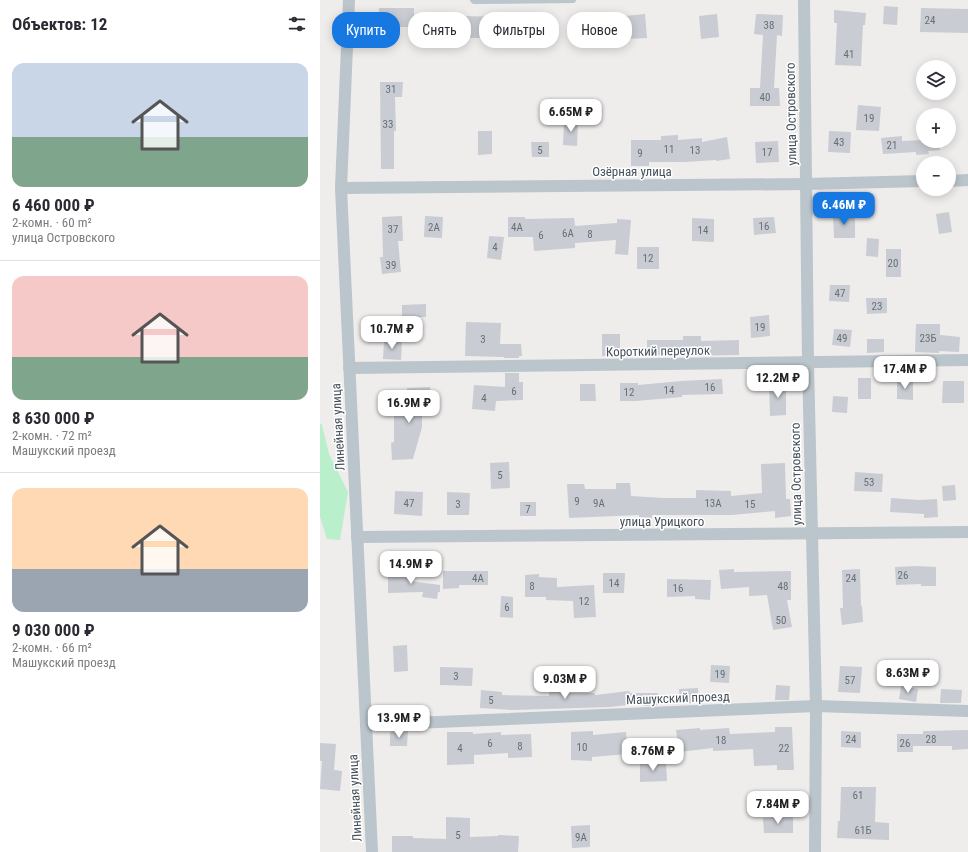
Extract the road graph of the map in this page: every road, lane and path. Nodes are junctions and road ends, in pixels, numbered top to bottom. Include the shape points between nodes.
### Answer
1 (349, 0) edge
2 (473, 0) edge
3 (573, 0) edge
4 (804, 0) edge
5 (968, 180) edge
6 (916, 181) edge
7 (956, 181) edge
8 (806, 184) junction
9 (341, 188) junction
10 (968, 360) edge
11 (808, 363) junction
12 (349, 368) junction
13 (968, 532) edge
14 (812, 534) junction
15 (357, 537) junction
16 (816, 706) junction
17 (968, 712) edge
18 (366, 725) junction
19 (372, 852) edge
20 (815, 852) edge

1 - 9 street, Линейная улица
2 - 3 lane
4 - 8 street, улица Островского
5 - 7 street
6 - 8 street, Озёрная улица
8 - 9 street, Озёрная улица
8 - 11 street, улица Островского
9 - 12 street, Линейная улица
10 - 11 street, Короткий переулок
11 - 12 street, Короткий переулок
11 - 14 street, улица Островского
12 - 15 street, Линейная улица
13 - 14 street, улица Урицкого
14 - 15 street, улица Урицкого
14 - 16 street, улица Островского
15 - 18 street, Линейная улица
16 - 17 street, Машукский проезд
16 - 18 street, Машукский проезд
16 - 20 street, улица Островского
18 - 19 street, Линейная улица

